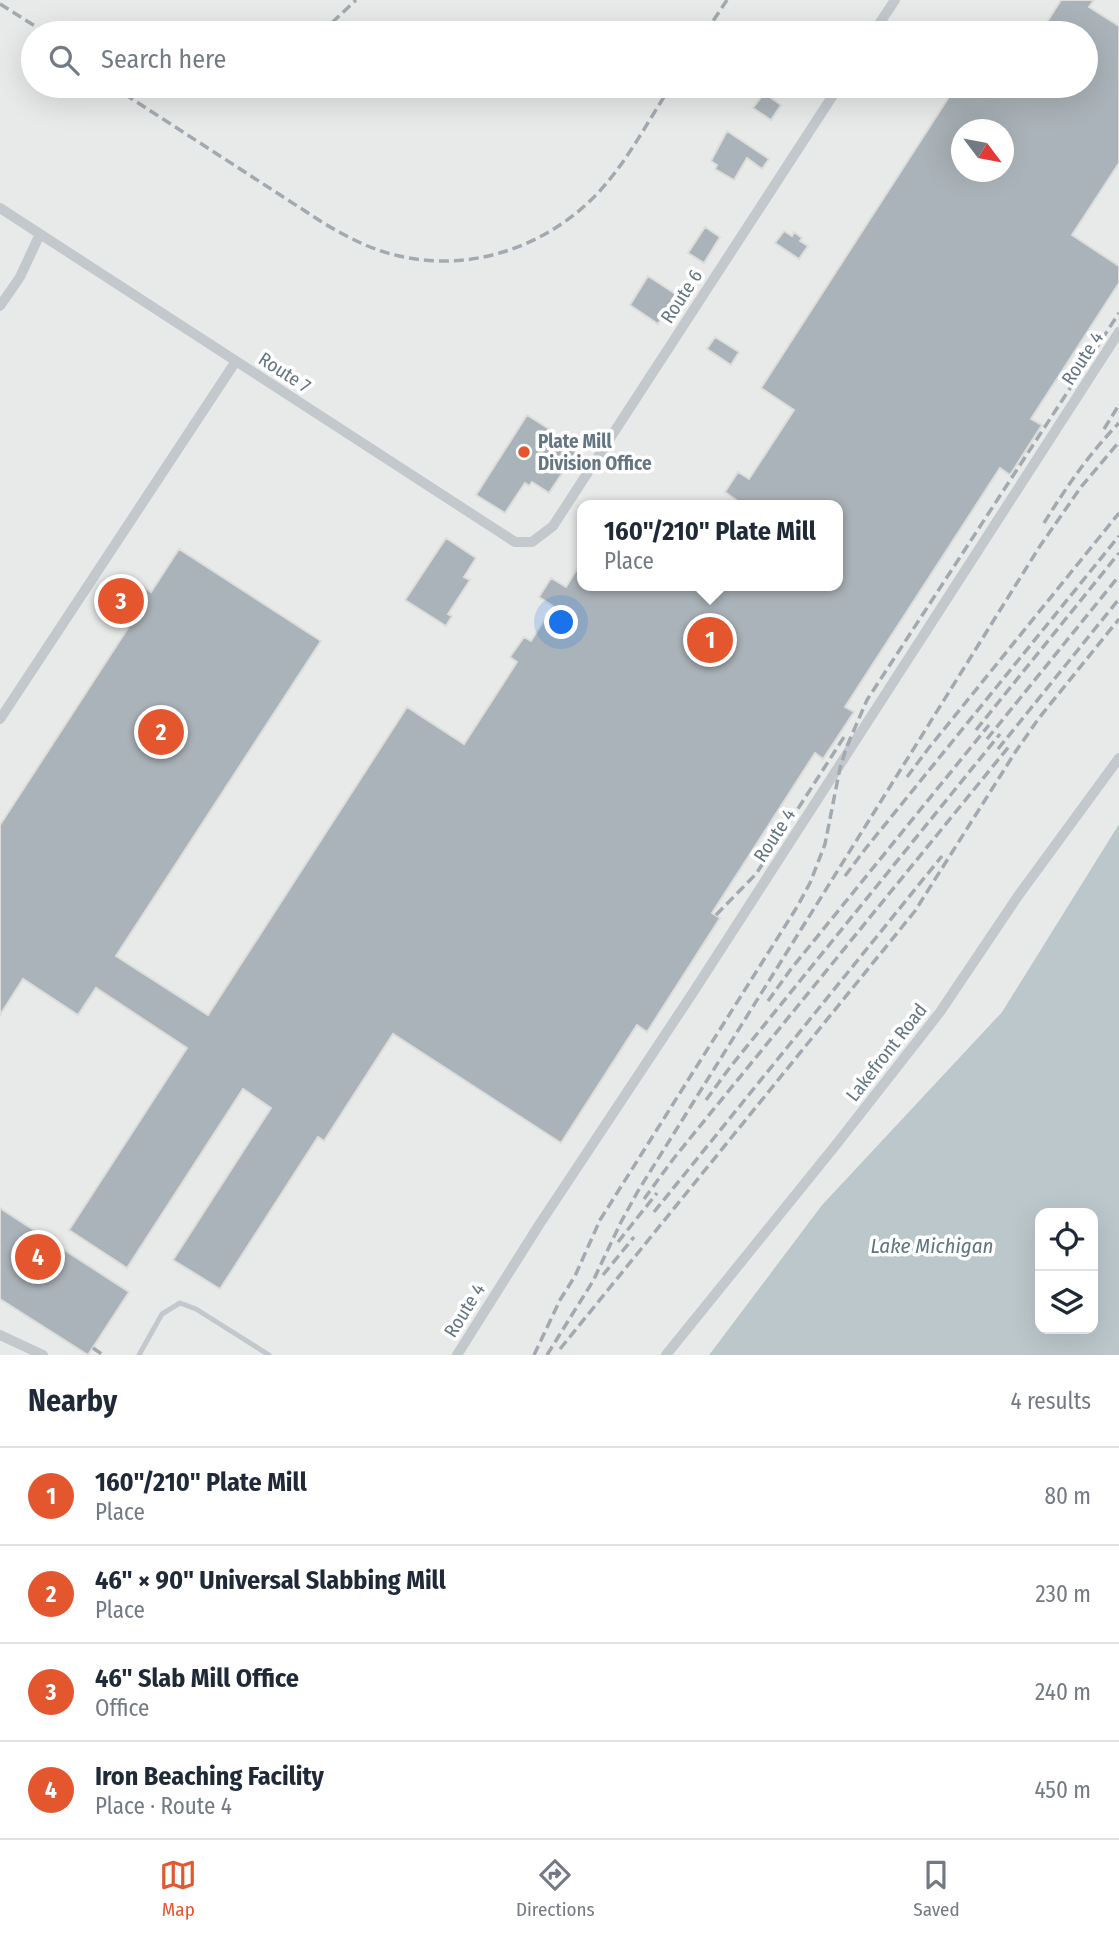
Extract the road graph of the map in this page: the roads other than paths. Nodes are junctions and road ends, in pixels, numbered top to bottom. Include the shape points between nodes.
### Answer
1 (895, 0) edge
2 (881, 21) edge
3 (831, 98) edge
4 (0, 208) edge
5 (40, 234) junction
6 (0, 306) edge
7 (1119, 332) edge
8 (236, 361) junction
9 (553, 526) joint
10 (0, 719) edge
11 (1119, 758) edge
12 (0, 1335) edge
13 (43, 1355) edge
14 (139, 1355) edge
15 (269, 1355) edge
16 (457, 1355) edge
17 (666, 1355) edge

1 - 2 street
3 - 9 street, Route 6
4 - 5 street, Route 7
5 - 6 street
5 - 8 street, Route 7
7 - 16 street, Route 4
8 - 9 street, Route 7 via 515,542 533,542
8 - 10 street
11 - 17 street, Lakefront Road via 940,1012
12 - 13 street
14 - 15 lane via 162,1314 180,1303

